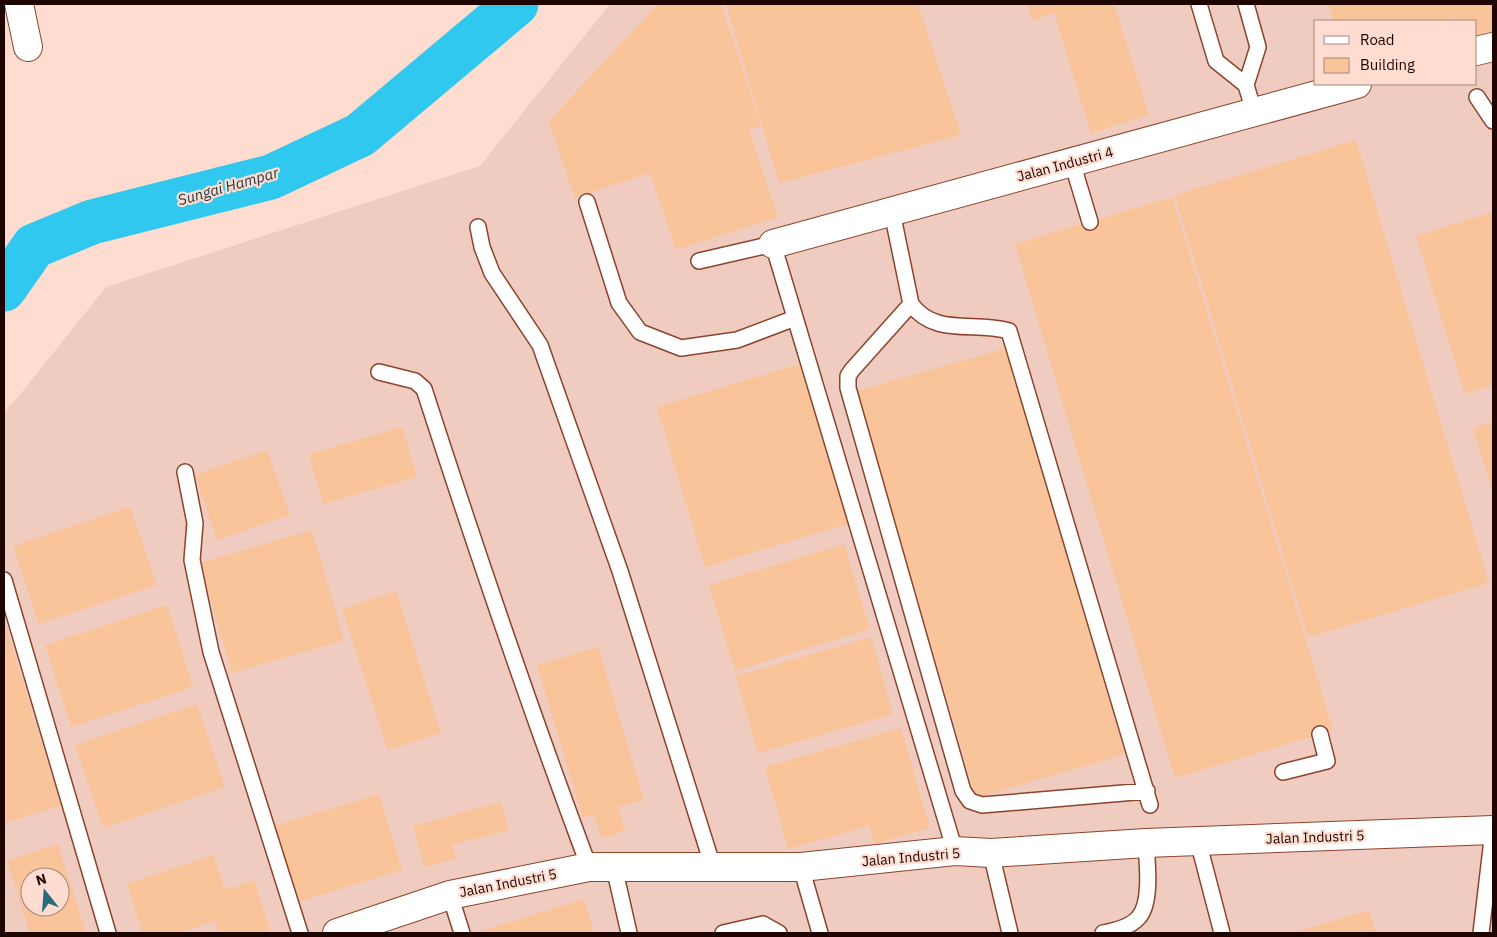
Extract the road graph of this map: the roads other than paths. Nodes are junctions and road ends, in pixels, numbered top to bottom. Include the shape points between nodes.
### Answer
1 (19, 4) edge
2 (1199, 4) edge
3 (1246, 4) edge
4 (28, 47) dead end
5 (1493, 47) edge
6 (1477, 51) edge
7 (1246, 85) junction
8 (1353, 85) edge
9 (1476, 97) dead end
10 (1254, 112) junction
11 (1493, 121) edge
12 (1072, 162) junction
13 (587, 202) dead end
14 (892, 212) junction
15 (1090, 222) dead end
16 (478, 227) dead end
17 (773, 244) junction
18 (699, 261) dead end
19 (911, 304) junction
20 (795, 318) junction
21 (379, 372) dead end
22 (185, 472) dead end
23 (4, 580) edge
24 (1320, 734) dead end
25 (1283, 772) dead end
26 (1493, 831) edge
27 (1198, 841) junction
28 (1146, 843) junction
29 (955, 851) junction
30 (991, 853) junction
31 (602, 867) junction
32 (713, 867) junction
33 (801, 867) junction
34 (450, 895) junction
35 (342, 932) edge
36 (108, 933) edge
37 (300, 933) edge
38 (462, 933) edge
39 (628, 933) edge
40 (723, 933) edge
41 (779, 933) edge
42 (820, 933) edge
43 (1010, 933) edge
44 (1103, 933) edge
45 (1222, 933) edge
46 (1481, 933) edge

1 - 4 street
2 - 7 lane via 1216,60
3 - 7 lane via 1258,46
5 - 6 street
7 - 10 lane
8 - 10 street, Jalan Industri 4
9 - 11 lane
10 - 12 street, Jalan Industri 4
12 - 14 street, Jalan Industri 4
12 - 15 lane
13 - 20 lane via 619,303 640,332 681,348 737,340
14 - 17 street, Jalan Industri 4
14 - 19 lane
16 - 32 lane via 492,273 540,345 620,570
17 - 18 lane
17 - 20 lane
19 - 19 lane via 852,370 848,376 848,388 962,791 970,801 982,805 1149,798 1009,331 995,327 938,325 917,312
20 - 29 lane
21 - 31 lane via 415,381 424,389 552,768
22 - 37 lane via 195,523 192,560 211,652
23 - 36 lane
24 - 25 lane via 1327,761
26 - 27 street, Jalan Industri 5
26 - 46 lane
27 - 28 street, Jalan Industri 5
27 - 45 lane
28 - 30 street, Jalan Industri 5
28 - 44 lane via 1148,879 1139,918 1118,930
29 - 30 street, Jalan Industri 5
29 - 33 street, Jalan Industri 5
30 - 43 lane
31 - 32 street, Jalan Industri 5
31 - 34 street, Jalan Industri 5
31 - 39 lane
32 - 33 street, Jalan Industri 5
33 - 42 lane
34 - 35 street, Jalan Industri 5
34 - 38 lane
40 - 41 lane via 764,924

